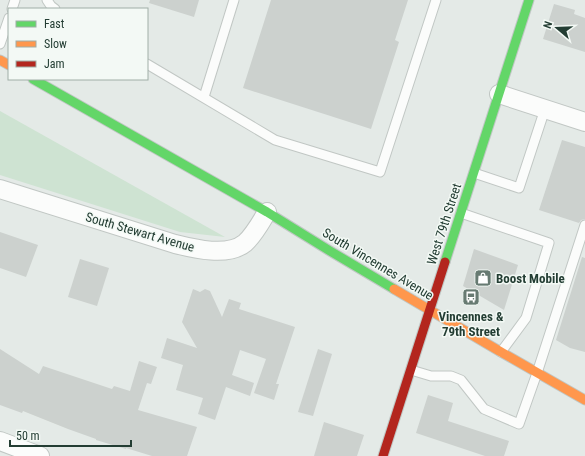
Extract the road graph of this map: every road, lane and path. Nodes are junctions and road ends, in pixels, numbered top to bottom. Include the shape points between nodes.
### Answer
1 (47, 0) edge
2 (234, 0) edge
3 (436, 0) edge
4 (529, 0) edge
5 (54, 8) edge
6 (8, 21) edge
7 (0, 44) edge
8 (148, 65) edge
9 (35, 80) edge
10 (499, 94) junction
11 (204, 98) junction
12 (545, 109) junction
13 (585, 122) edge
14 (474, 173) junction
15 (0, 188) edge
16 (267, 212) junction
17 (461, 213) junction
18 (585, 225) edge
19 (581, 250) edge
20 (430, 310) junction
21 (500, 352) junction
22 (411, 370) junction
23 (538, 374) junction
24 (585, 400) edge
25 (0, 441) edge
26 (40, 456) edge
27 (383, 456) edge

1 - 5 lane
2 - 11 lane
3 - 11 lane via 380,172 275,140
4 - 10 main road, West 79th Street
6 - 7 lane
8 - 11 lane
9 - 16 main road, South Vincennes Avenue
10 - 12 street
10 - 14 main road, West 79th Street
12 - 13 street
12 - 14 lane via 519,188
14 - 17 main road, West 79th Street
15 - 16 street, South Stewart Avenue via 196,249 219,251 236,248 253,234
16 - 20 main road, South Vincennes Avenue
17 - 20 main road, West 79th Street
17 - 21 lane via 549,243 526,318
18 - 19 lane
19 - 23 lane
20 - 21 main road, South Vincennes Avenue
20 - 22 main road, West 79th Street
21 - 23 main road, South Vincennes Avenue
22 - 23 lane via 431,376 451,376 462,380 484,409 519,424
22 - 27 main road, West 79th Street
23 - 24 main road, South Vincennes Avenue
25 - 26 street

